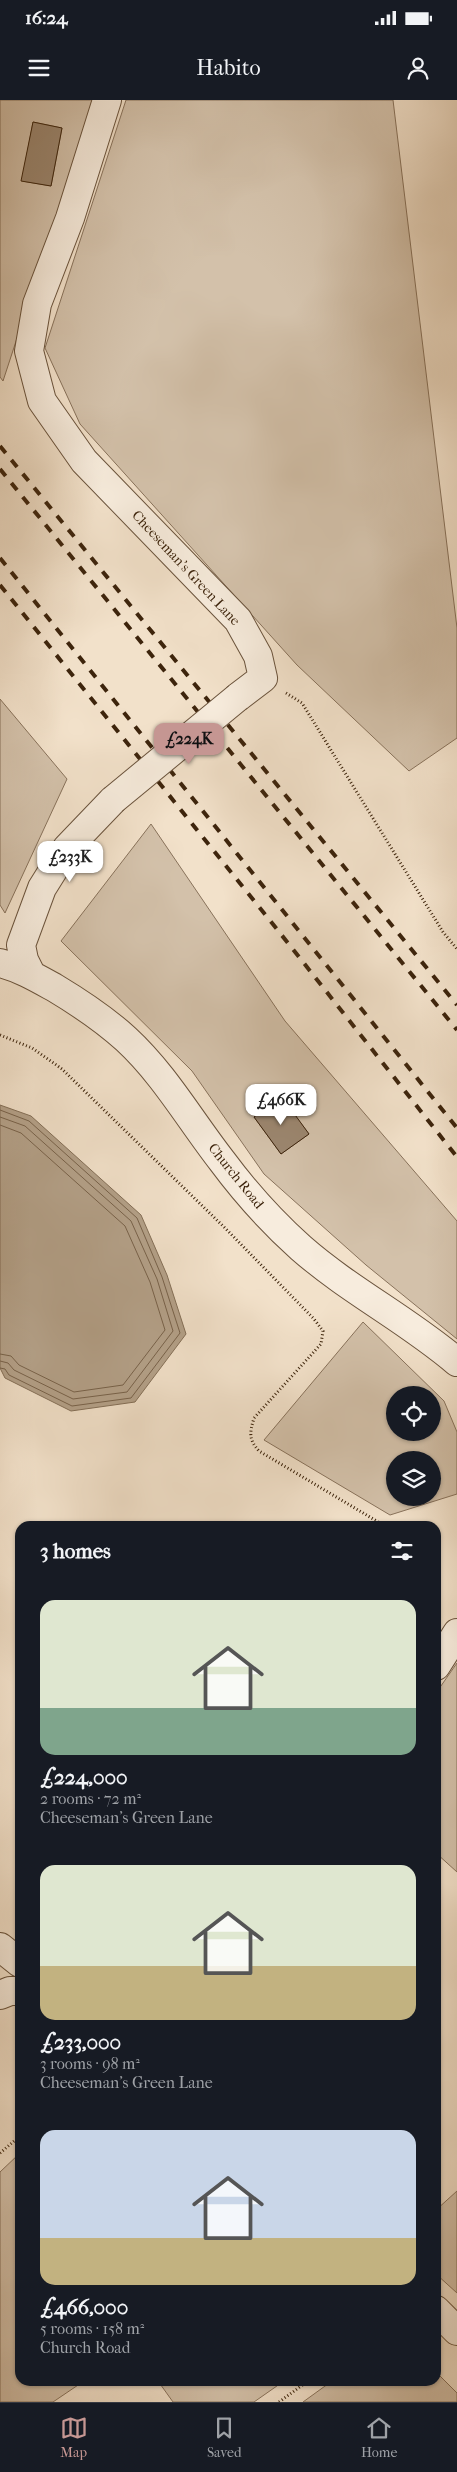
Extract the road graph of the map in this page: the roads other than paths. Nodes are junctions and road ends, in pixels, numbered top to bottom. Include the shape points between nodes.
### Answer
1 (107, 100) edge
2 (0, 963) edge
3 (31, 974) junction
4 (457, 1362) edge
5 (457, 1633) edge
6 (441, 1658) edge
7 (0, 1947) edge
8 (15, 1959) edge
9 (15, 1991) edge
10 (0, 1995) edge
11 (441, 2315) edge
12 (457, 2331) edge

1 - 3 street, Cheeseman's Green Lane, bridge via 70,218 37,304 28,351 42,401 84,461 238,620 258,656 263,678 113,800 67,848 42,888 21,945
2 - 3 street, Church Road
3 - 4 street, Church Road via 82,1004 126,1040 160,1076 222,1162 301,1248
5 - 6 street
7 - 8 street
9 - 10 street
11 - 12 street

